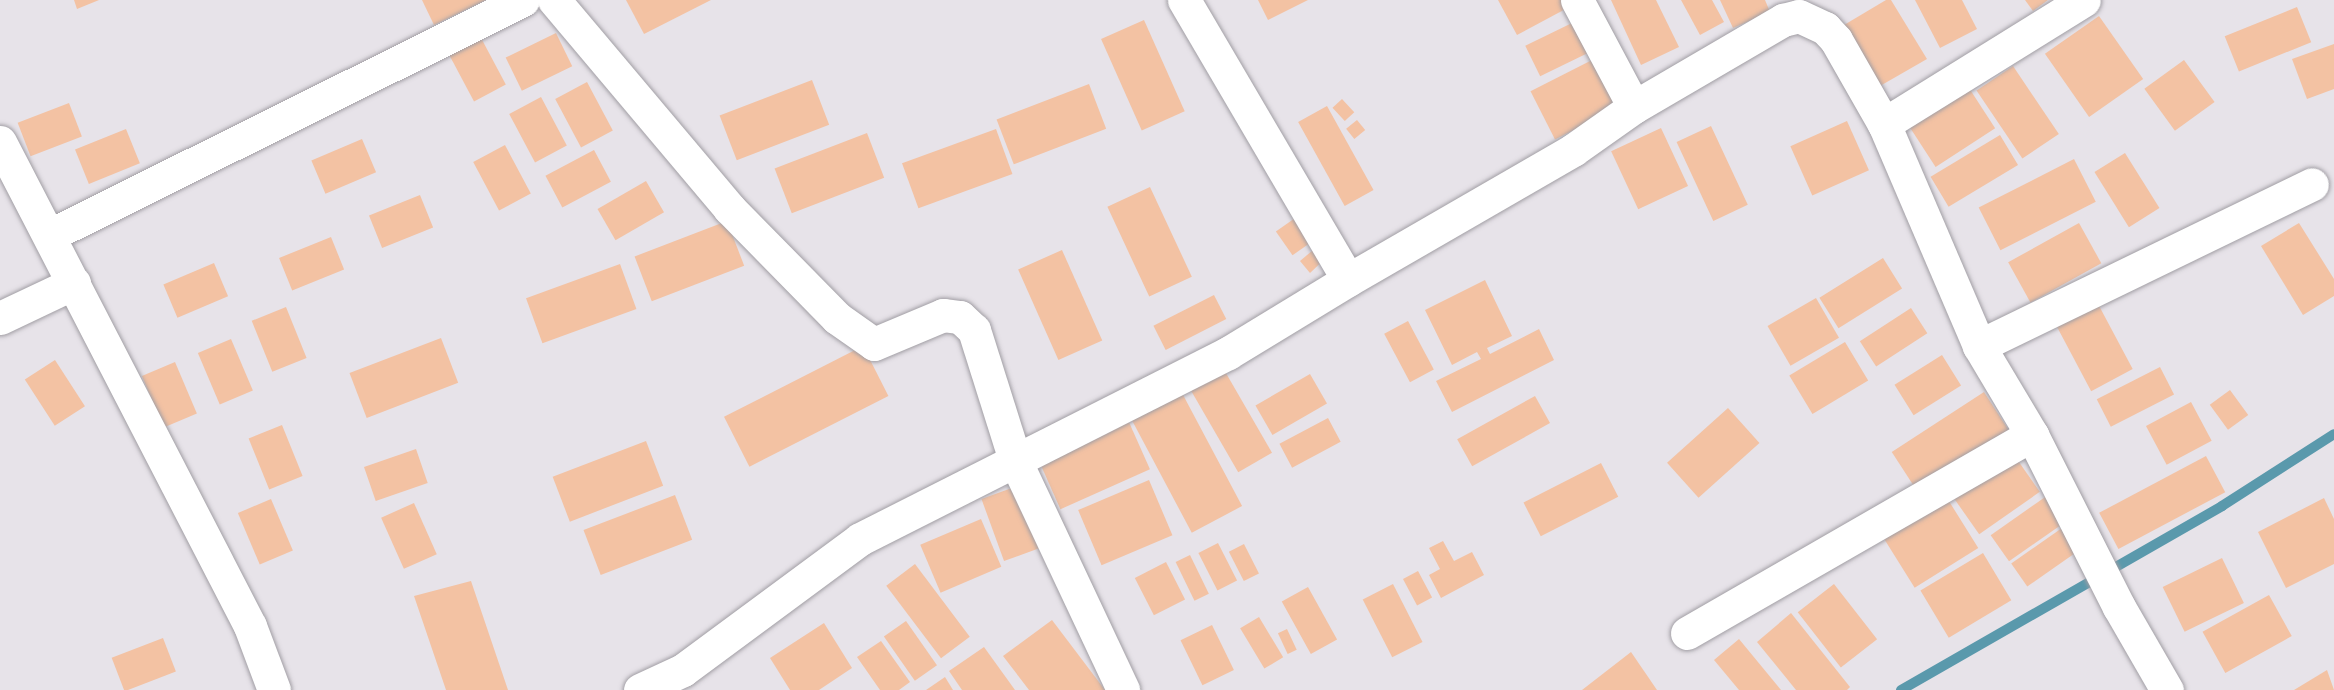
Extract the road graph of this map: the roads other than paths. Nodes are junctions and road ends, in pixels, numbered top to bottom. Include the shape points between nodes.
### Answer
1 (523, 0) edge
2 (554, 0) edge
3 (1184, 0) edge
4 (1577, 0) edge
5 (2084, 0) edge
6 (1634, 107) junction
7 (1884, 124) junction
8 (0, 142) edge
9 (2312, 184) dead end
10 (50, 236) junction
11 (1348, 280) junction
12 (74, 283) junction
13 (0, 318) edge
14 (1979, 346) junction
15 (2032, 435) junction
16 (1015, 460) junction
17 (1687, 633) dead end
18 (274, 690) edge
19 (640, 690) edge
20 (1123, 690) edge
21 (2167, 690) edge

1 - 10 street
2 - 16 street via 729,208 837,318 874,344 943,315 960,317 974,330
3 - 11 street
4 - 6 street
5 - 7 street
6 - 7 street via 1783,20 1800,16 1825,28 1836,40
6 - 11 street via 1573,150
7 - 14 street
8 - 10 street
9 - 14 street
10 - 12 street
11 - 16 street via 1228,353
12 - 13 street
12 - 18 street via 250,626
14 - 15 street
15 - 17 street
15 - 21 street via 2119,607
16 - 19 street via 860,538 683,670
16 - 20 street

